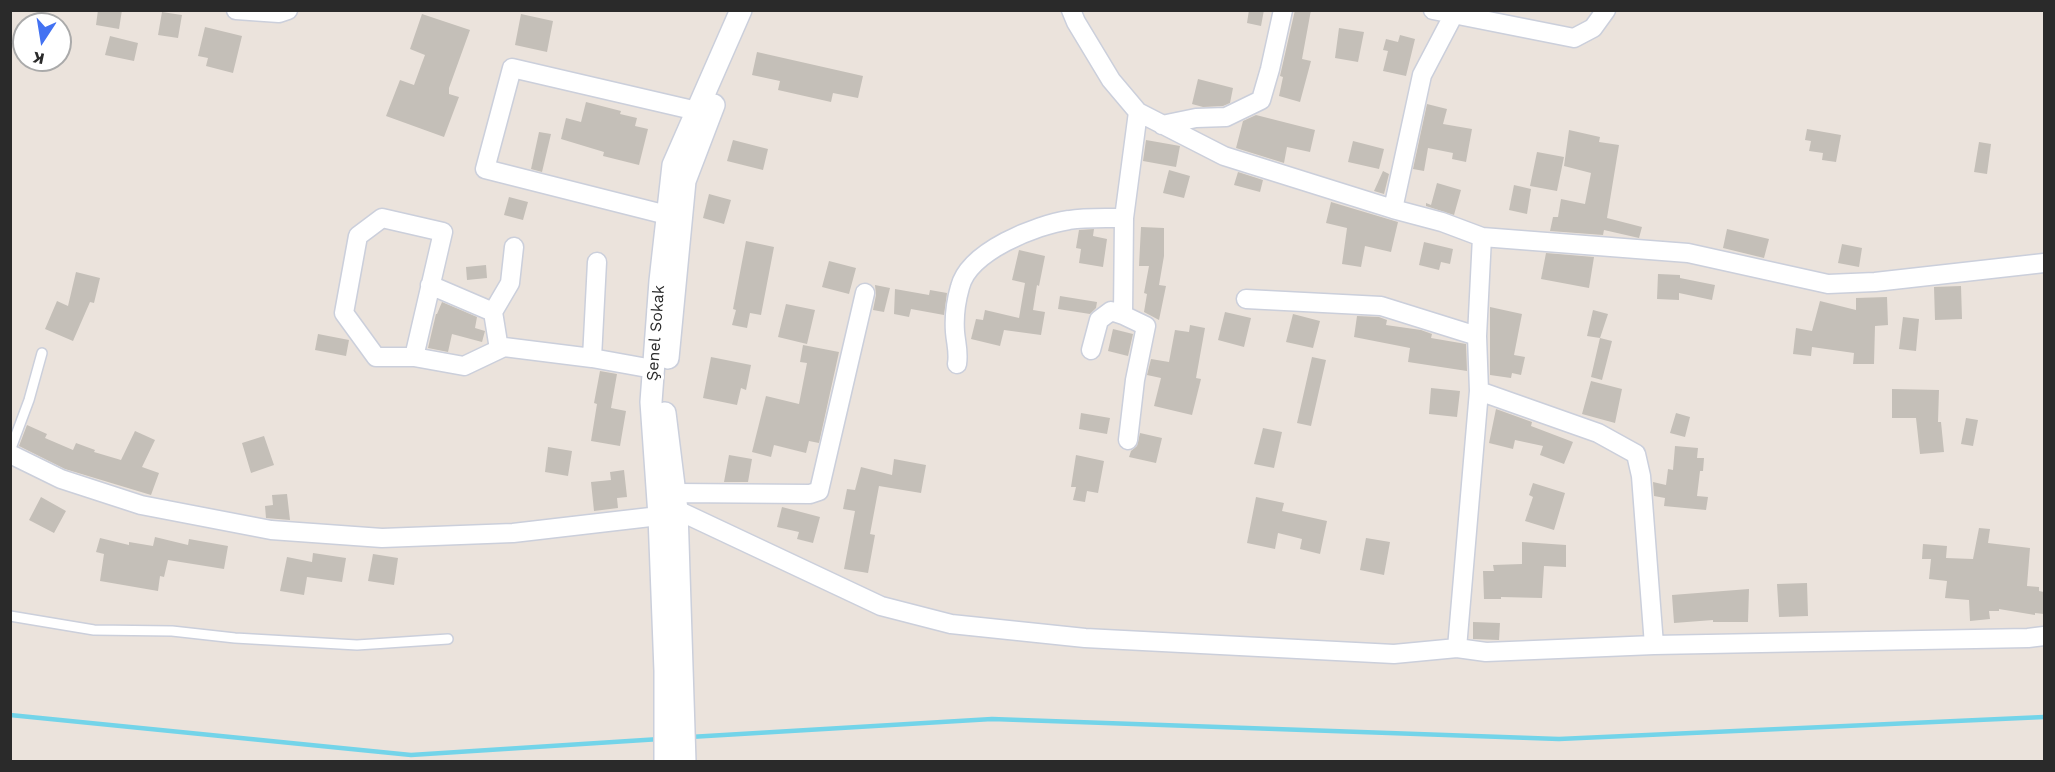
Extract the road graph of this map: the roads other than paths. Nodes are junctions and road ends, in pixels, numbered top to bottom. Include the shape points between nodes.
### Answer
1 (236, 10) edge
2 (288, 10) edge
3 (741, 10) edge
4 (746, 10) edge
5 (1071, 10) edge
6 (1283, 10) edge
7 (1433, 10) edge
8 (1606, 10) edge
9 (1454, 14) junction
10 (697, 111) junction
11 (1138, 112) junction
12 (1162, 125) junction
13 (1394, 210) junction
14 (668, 215) junction
15 (1124, 218) junction
16 (1482, 237) junction
17 (514, 248) dead end
18 (597, 262) dead end
19 (2044, 263) edge
20 (430, 285) junction
21 (866, 293) dead end
22 (1246, 299) dead end
23 (493, 312) junction
24 (1123, 315) junction
25 (1477, 336) junction
26 (499, 350) junction
27 (1091, 350) dead end
28 (42, 353) dead end
29 (414, 357) junction
30 (592, 358) junction
31 (957, 364) dead end
32 (653, 369) junction
33 (1479, 391) junction
34 (1128, 440) dead end
35 (10, 453) edge
36 (670, 506) junction
37 (10, 616) edge
38 (2044, 636) edge
39 (448, 639) dead end
40 (1653, 645) junction
41 (1457, 648) junction
42 (674, 671) junction
43 (665, 762) edge
44 (685, 762) edge

1 - 2 street
3 - 10 street, Şenel Sokak
4 - 36 street, Şenel Sokak via 685,181 664,403
5 - 11 street via 1111,80
6 - 12 street via 1261,100 1226,117
7 - 9 street
8 - 9 street via 1593,28 1574,38
9 - 13 street via 1422,75
10 - 14 street, Şenel Sokak via 673,165
10 - 14 street via 512,68 485,169
11 - 12 street
11 - 15 street
12 - 13 street via 1224,156
13 - 16 street
14 - 32 street, Şenel Sokak
15 - 24 street
15 - 31 street via 1070,219 1029,230 972,266 960,285 955,333
16 - 19 street via 1688,253 1828,284
16 - 25 street
17 - 23 street via 510,283
18 - 30 street
20 - 23 street
20 - 29 street
20 - 29 street via 443,232 382,218 358,236 344,313 376,357
21 - 36 street via 819,491
22 - 25 street via 1381,306
23 - 26 street
24 - 27 street via 1111,311 1099,320
24 - 34 street via 1146,327
25 - 33 street
26 - 29 street via 464,366
26 - 30 street via 504,347
28 - 35 lane
30 - 32 street
32 - 36 street, Şenel Sokak via 651,402
33 - 40 street via 1598,433 1636,454 1641,476
33 - 41 street
35 - 36 street via 61,479 141,505 271,530 382,538 513,533
36 - 41 street via 881,606 951,624 1084,638 1382,653
36 - 42 street, Şenel Sokak
37 - 39 lane via 94,630 172,631 357,645
38 - 40 street
40 - 41 street via 1486,652
42 - 43 street
42 - 44 street

